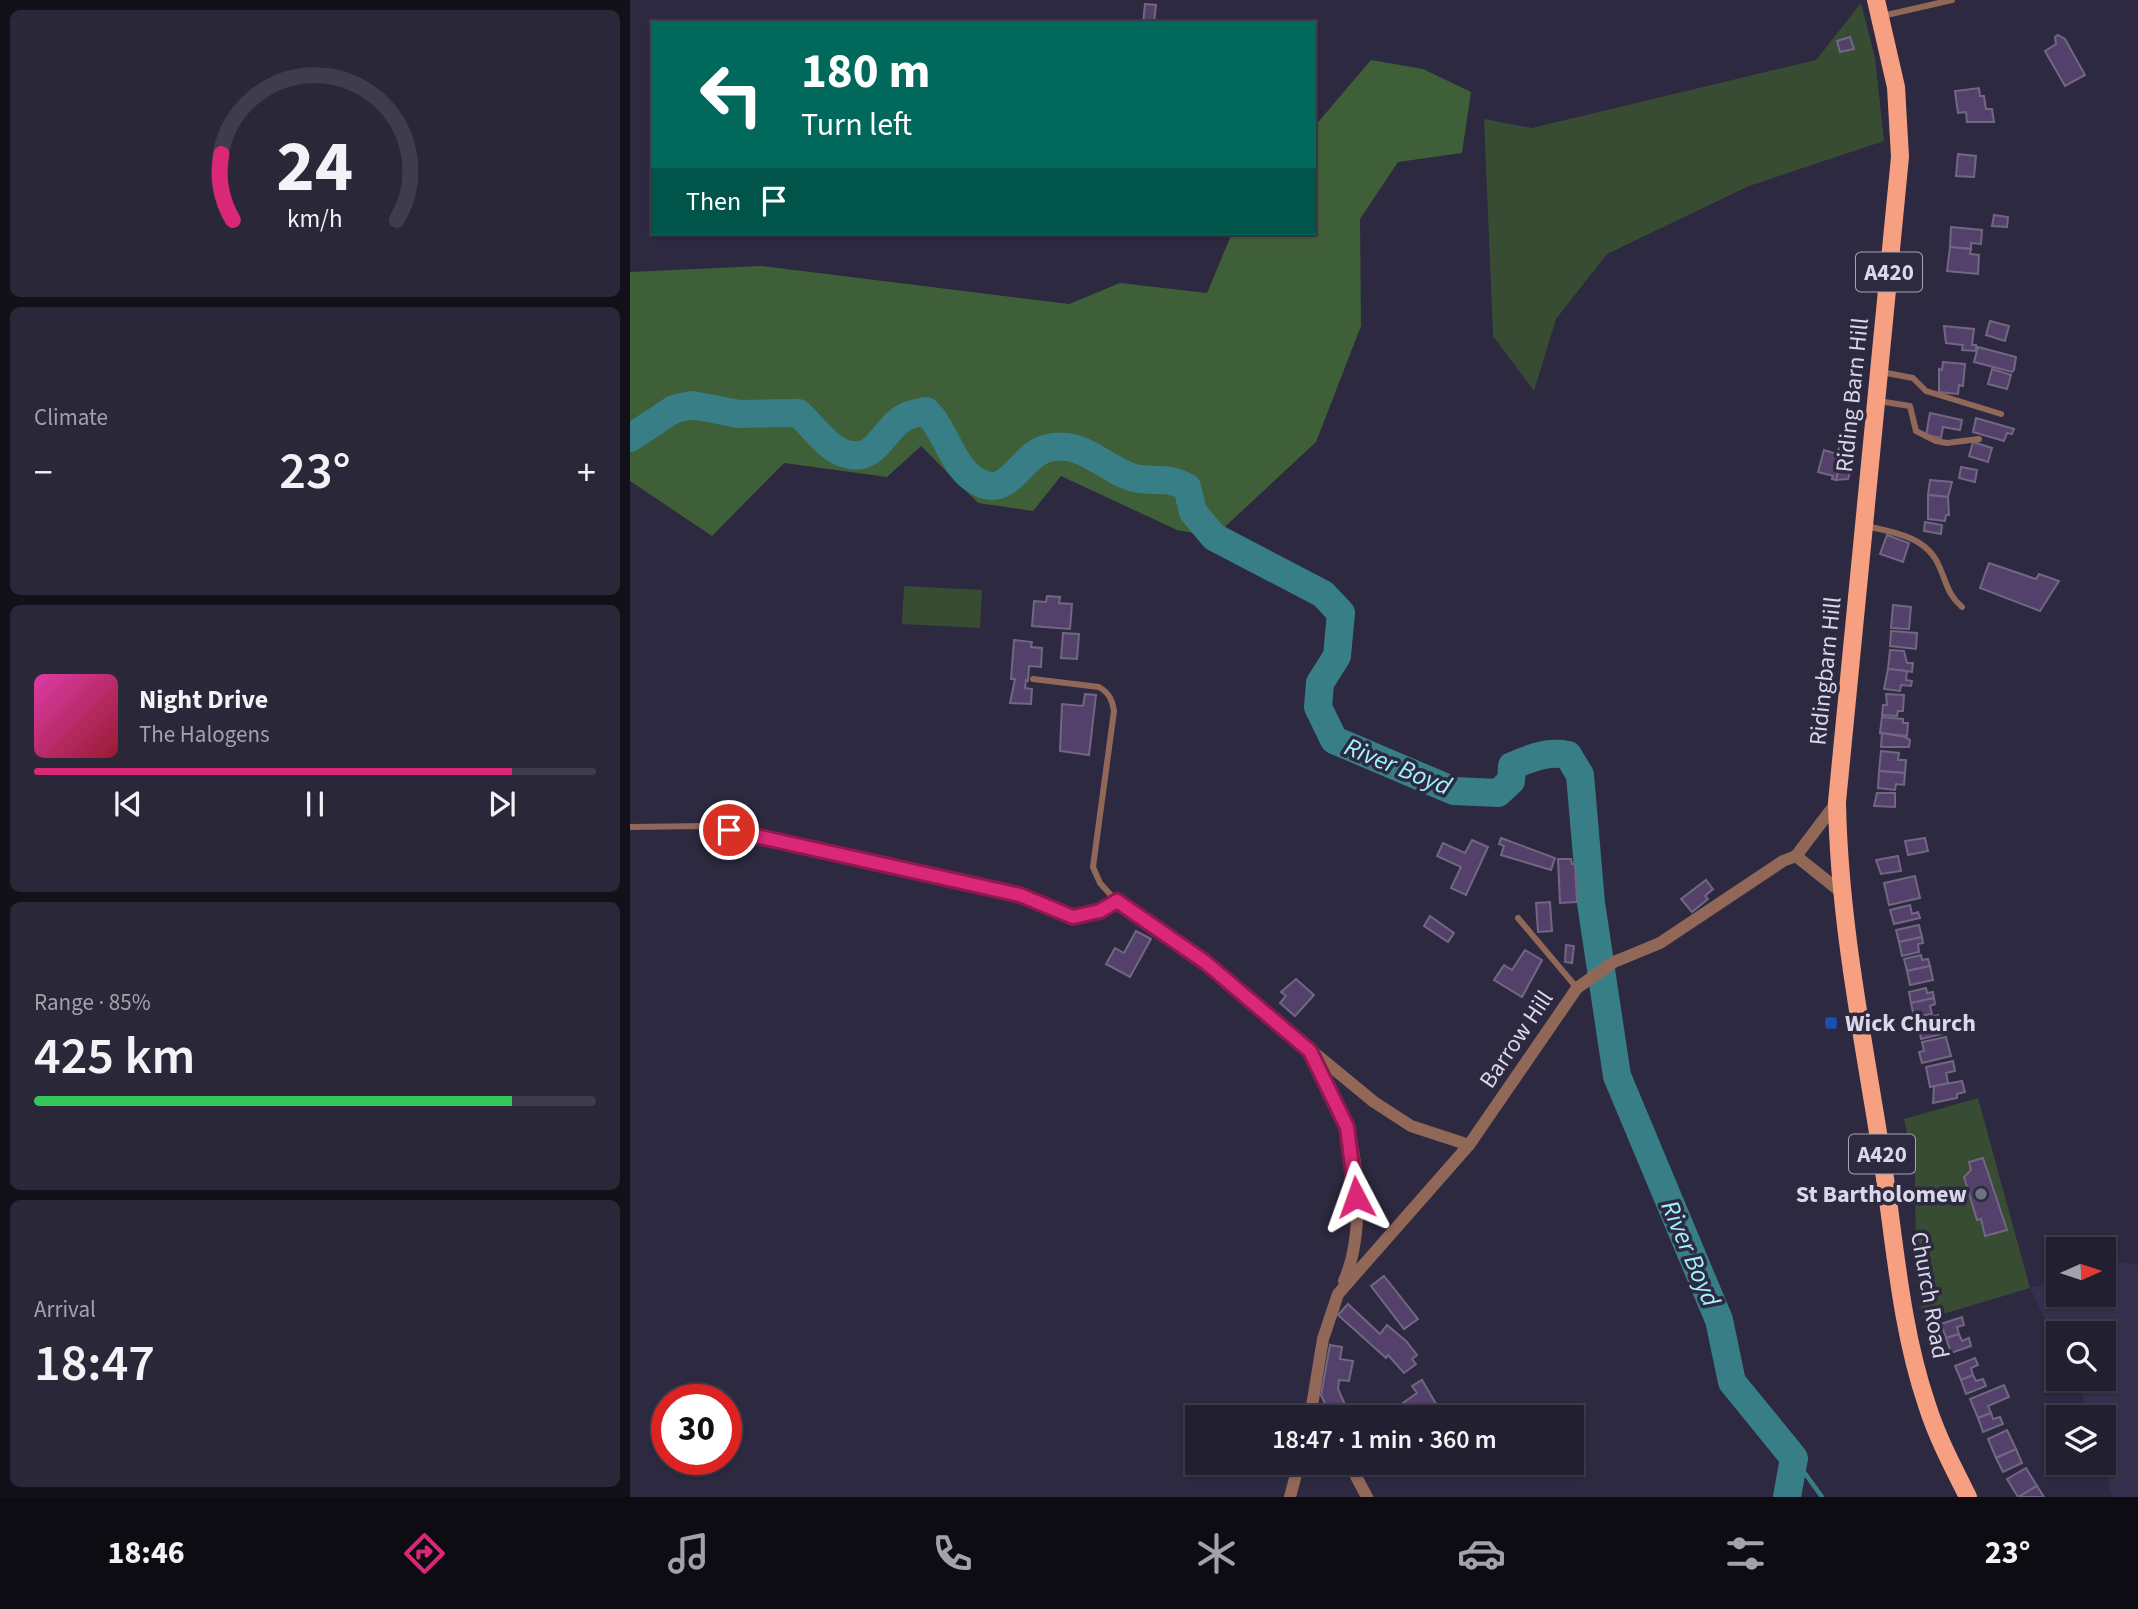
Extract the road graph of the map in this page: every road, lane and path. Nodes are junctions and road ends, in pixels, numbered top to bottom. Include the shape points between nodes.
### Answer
1 (1952, 0) edge
2 (1878, 8) edge
3 (1880, 371) junction
4 (1877, 400) junction
5 (2000, 414) dead end
6 (1979, 439) dead end
7 (1864, 525) junction
8 (1862, 546) joint
9 (1962, 607) dead end
10 (1034, 679) dead end
11 (1837, 802) junction
12 (630, 827) edge
13 (1796, 856) junction
14 (1841, 892) junction
15 (1117, 901) junction
16 (1518, 918) dead end
17 (1577, 988) junction
18 (1310, 1051) junction
19 (1469, 1145) junction
20 (1338, 1294) junction
21 (1315, 1405) edge
22 (1296, 1475) edge
23 (1355, 1475) edge
24 (1290, 1497) edge
25 (1367, 1497) edge
26 (1968, 1497) edge

1 - 2 lane
2 - 3 main road, Riding Barn Hill / A420 via 1896,87 1900,157
3 - 4 main road, Riding Barn Hill / A420
3 - 5 lane via 1913,378 1927,391
4 - 6 lane via 1910,405 1916,431 1936,441
4 - 7 main road, Riding Barn Hill / A420
7 - 8 main road, Riding Barn Hill / A420
7 - 9 lane via 1927,546 1939,564 1949,596
8 - 11 main road, Ridingbarn Hill / A420
10 - 15 lane via 1098,687 1110,697 1114,711 1093,867 1100,883
11 - 13 street, Barrow Hill
11 - 14 main road, Church Road / A420
12 - 15 lane via 705,826 753,833 1020,895 1073,917 1100,911
13 - 14 street
13 - 17 street, Barrow Hill via 1660,943 1614,962
14 - 26 main road, Church Road / A420 via 1903,1309 1927,1406
15 - 18 street via 1205,962
16 - 17 lane
17 - 19 street, Barrow Hill
18 - 19 street via 1411,1126
18 - 20 street via 1347,1127 1354,1161 1357,1233 1350,1268
19 - 20 street, Barrow Hill
20 - 21 street, Barrow Hill via 1330,1314
22 - 24 street
23 - 25 street

